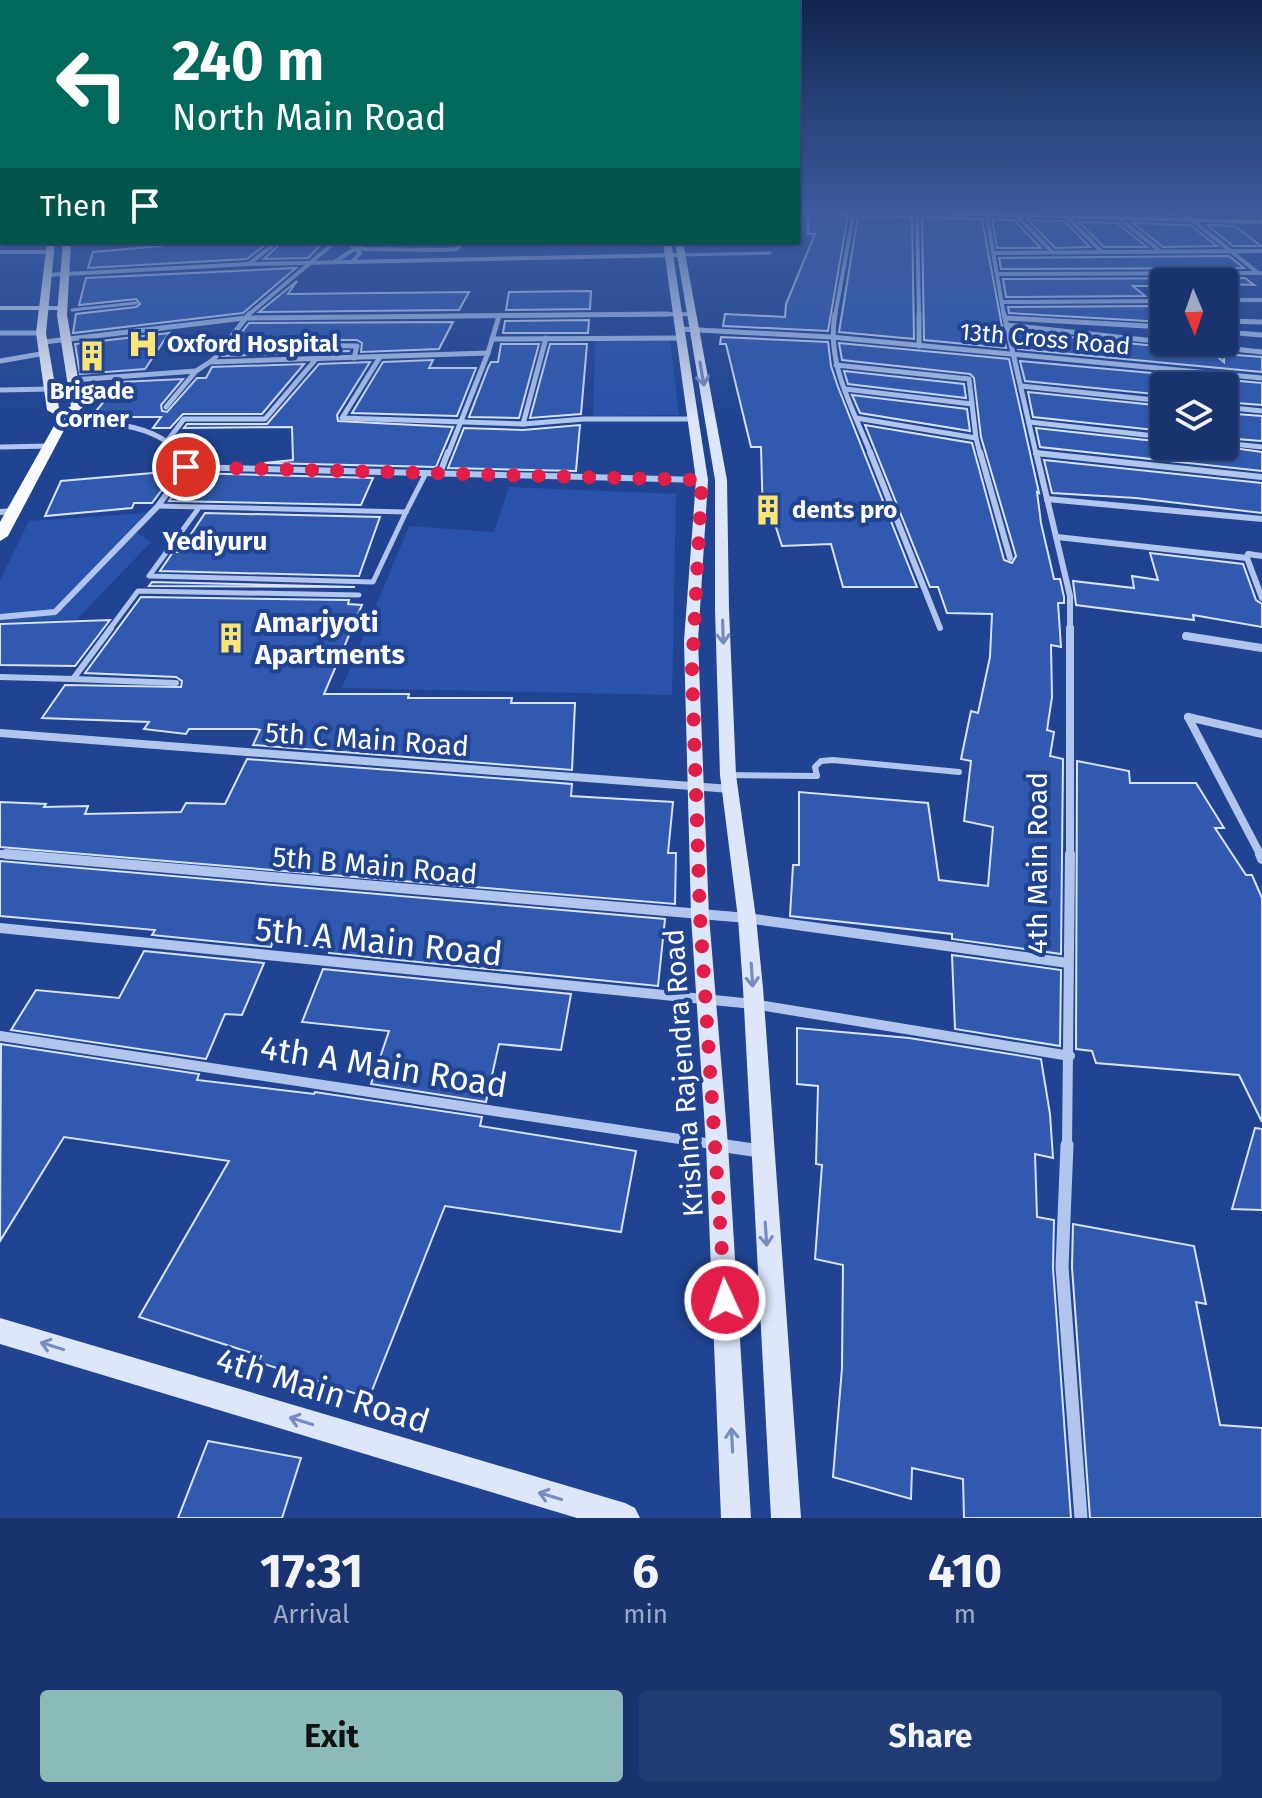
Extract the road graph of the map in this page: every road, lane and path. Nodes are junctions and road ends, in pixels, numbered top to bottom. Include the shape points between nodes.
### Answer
1 (47, 279) edge
2 (67, 279) edge
3 (290, 279) edge
4 (678, 279) edge
5 (842, 279) edge
6 (918, 279) edge
7 (998, 279) edge
8 (1238, 300) edge
9 (1262, 300) edge
10 (1150, 301) edge
11 (1002, 302) junction
12 (136, 303) dead end
13 (0, 308) edge
14 (65, 311) junction
15 (43, 312) junction
16 (0, 316) edge
17 (499, 316) junction
18 (243, 318) junction
19 (1238, 321) edge
20 (1006, 322) junction
21 (1262, 322) edge
22 (685, 325) junction
23 (1150, 327) edge
24 (0, 333) edge
25 (1238, 333) edge
26 (1262, 335) edge
27 (831, 337) junction
28 (546, 338) junction
29 (64, 339) junction
30 (492, 339) junction
31 (1150, 340) edge
32 (44, 343) junction
33 (277, 345) dead end
34 (919, 346) junction
35 (1238, 350) edge
36 (1262, 352) edge
37 (488, 353) junction
38 (1013, 353) junction
39 (380, 357) junction
40 (354, 358) junction
41 (316, 359) junction
42 (0, 361) edge
43 (211, 362) junction
44 (836, 365) junction
45 (196, 371) junction
46 (1262, 378) edge
47 (73, 380) junction
48 (1021, 386) junction
49 (50, 389) junction
50 (845, 389) junction
51 (0, 390) edge
52 (1150, 400) edge
53 (972, 404) junction
54 (166, 407) dead end
55 (1238, 408) edge
56 (1262, 411) edge
57 (65, 418) junction
58 (856, 418) junction
59 (693, 419) junction
60 (1029, 422) junction
61 (459, 423) junction
62 (523, 424) junction
63 (1150, 435) edge
64 (976, 438) junction
65 (168, 440) junction
66 (1238, 444) edge
67 (50, 446) junction
68 (0, 447) edge
69 (1262, 447) edge
70 (1036, 453) junction
71 (186, 467) junction
72 (426, 473) junction
73 (440, 473) junction
74 (1262, 477) edge
75 (702, 480) junction
76 (1047, 499) junction
77 (158, 506) junction
78 (198, 509) junction
79 (7, 512) edge
80 (406, 512) junction
81 (1262, 519) edge
82 (0, 536) edge
83 (1057, 537) junction
84 (1262, 556) edge
85 (1010, 558) dead end
86 (1247, 558) junction
87 (359, 595) dead end
88 (1262, 598) edge
89 (0, 617) edge
90 (940, 628) dead end
91 (1186, 636) dead end
92 (1262, 648) edge
93 (0, 677) edge
94 (73, 679) junction
95 (176, 683) dead end
96 (0, 733) edge
97 (1262, 734) edge
98 (959, 772) dead end
99 (729, 782) junction
100 (696, 787) junction
101 (0, 854) edge
102 (1262, 859) edge
103 (700, 916) junction
104 (747, 918) junction
105 (0, 928) edge
106 (1068, 963) junction
107 (706, 1000) junction
108 (753, 1004) junction
109 (0, 1036) edge
110 (1070, 1056) junction
111 (717, 1145) junction
112 (761, 1151) junction
113 (0, 1331) edge
114 (625, 1518) edge
115 (736, 1518) edge
116 (786, 1518) edge
117 (1081, 1518) edge

1 - 15 main road
2 - 14 main road
3 - 18 street
4 - 22 main road, Krishna Rajendra Road
5 - 27 street
6 - 34 street
7 - 11 street, 4th Main Road
8 - 9 street
10 - 11 street
11 - 20 street, 4th Main Road
12 - 14 lane
13 - 15 main road
14 - 15 main road
14 - 29 main road
15 - 16 main road
15 - 32 main road
17 - 18 street
17 - 22 street
17 - 30 street
18 - 29 street
18 - 43 street
19 - 21 street
20 - 23 street
20 - 31 street
20 - 38 street, 4th Main Road
22 - 27 street, 13th Cross Road
22 - 28 street
22 - 59 main road, Krishna Rajendra Road
22 -> 99 main road via 721,480
24 - 32 street
25 - 26 street
27 - 34 street, 13th Cross Road
27 - 44 street
28 - 30 street
28 - 62 street
29 - 32 street
29 - 47 main road
30 - 37 street
32 - 42 street
32 - 49 main road
33 - 40 street via 357,346
34 - 38 street, 13th Cross Road
35 - 36 street
37 - 39 street
37 - 61 street
38 - 46 street, 13th Cross Road
38 - 48 street, 4th Main Road
39 - 40 street
39 - 61 street via 342,418
40 - 41 street
41 - 43 street
41 - 65 street via 265,419 184,419
43 - 45 street
44 - 50 street
44 - 53 street via 963,376 970,382
45 - 47 street
45 - 54 street
47 - 57 main road via 77,407
48 - 52 street
48 - 60 street, 4th Main Road
49 - 51 street
49 - 57 main road via 53,410
50 - 53 street
50 - 58 street
53 - 64 street
55 - 56 street
57 - 65 street via 134,428
57 - 67 main road
58 - 64 street
58 - 90 street
59 - 62 street
59 - 75 main road, Krishna Rajendra Road
60 - 63 street
60 - 70 street, 4th Main Road
61 - 62 street
61 - 73 street
64 - 85 street
65 - 71 street via 178,447
66 - 69 street
67 - 68 street
67 - 79 main road
70 - 74 street
70 - 76 street, 4th Main Road
71 - 72 street
71 - 77 street
72 - 73 street
72 - 80 lane
73 - 75 street
75 - 100 main road, Krishna Rajendra Road via 691,641
76 - 81 street
76 - 83 street, 4th Main Road
77 - 78 lane
77 - 89 street via 55,612
78 - 80 lane
78 - 80 lane via 149,576 373,582
79 - 82 main road
83 - 86 street
83 - 106 street, 4th Main Road via 1070,596
84 - 86 street
86 - 88 street
87 - 94 lane via 138,591
91 - 92 street
93 - 94 lane
94 - 95 lane
96 - 100 street, 5th C Main Road
97 - 102 street via 1188,717
98 - 99 lane via 833,760 821,761 815,767 817,776
99 - 100 street, 5th C Main Road
99 - 104 main road
100 - 103 main road, Krishna Rajendra Road
101 - 103 street, 5th B Main Road
103 - 104 street, 5th B Main Road
103 - 107 main road, Krishna Rajendra Road
104 - 106 street, 5th B Main Road
104 -> 108 main road
105 - 107 street, 5th A Main Road
106 - 110 street, 4th Main Road
107 - 108 street, 5th A Main Road
107 - 111 main road, Krishna Rajendra Road
108 - 110 street, 5th A Main Road
108 - 112 main road
109 - 111 street, 4th A Main Road
110 - 117 street, 4th Main Road via 1062,1267
111 - 112 street, 4th A Main Road
115 -> 111 main road, Krishna Rajendra Road
112 -> 116 main road
114 -> 113 main road, 4th Main Road

